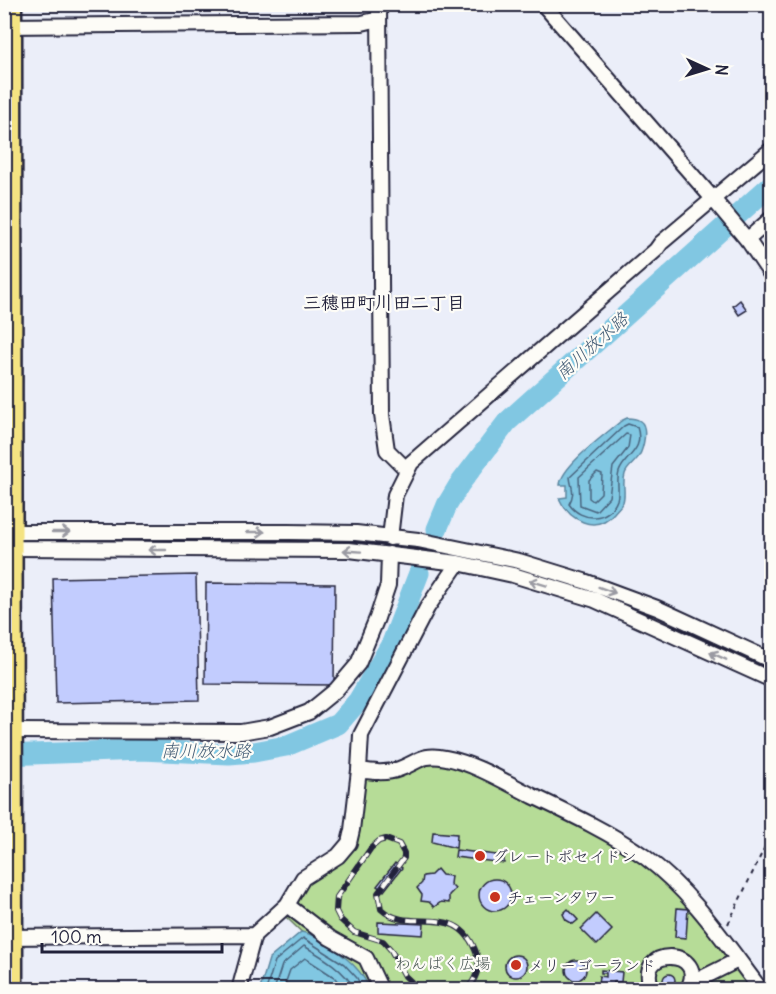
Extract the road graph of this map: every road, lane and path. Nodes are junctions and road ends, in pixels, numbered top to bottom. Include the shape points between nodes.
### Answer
1 (13, 4) edge
2 (543, 4) edge
3 (379, 12) edge
4 (9, 26) edge
5 (771, 149) edge
6 (716, 202) junction
7 (771, 218) edge
8 (745, 237) junction
9 (771, 276) edge
10 (407, 470) junction
11 (390, 538) junction
12 (9, 541) edge
13 (388, 554) junction
14 (458, 563) junction
15 (771, 661) edge
16 (771, 680) edge
17 (14, 734) junction
18 (359, 770) junction
19 (771, 832) edge
20 (286, 905) junction
21 (254, 935) junction
22 (9, 937) edge
23 (721, 939) junction
24 (738, 960) junction
25 (689, 987) edge
26 (14, 990) edge
27 (239, 990) edge
28 (381, 990) edge
29 (653, 990) edge
30 (761, 990) edge

1 - 4 main road
2 - 6 street
3 - 4 street via 362,23
3 - 10 street via 382,415 387,450
4 - 12 main road
5 - 6 street
6 - 8 street
6 - 10 street via 441,436
7 - 8 street
8 - 9 street
10 - 11 street via 394,495
12 -> 11 street via 301,532
11 -> 15 street via 519,561 584,581 657,608
13 -> 12 street
12 - 17 main road
13 - 14 street
13 - 17 street via 388,585 358,664 336,690 309,712 241,732
16 -> 14 street via 595,600
14 - 18 street via 427,608 361,735
17 - 22 main road
18 - 20 street via 349,843 338,856 303,878
18 - 23 street via 389,771 422,758 446,758 524,791 644,856 696,906
19 - 23 path
20 - 21 street
20 - 28 street via 330,938 366,958
21 - 22 street
21 - 27 street
22 - 26 main road
23 - 24 street
24 - 25 street
24 - 30 street
25 - 29 street via 690,969 686,962 672,955 657,960 649,974

